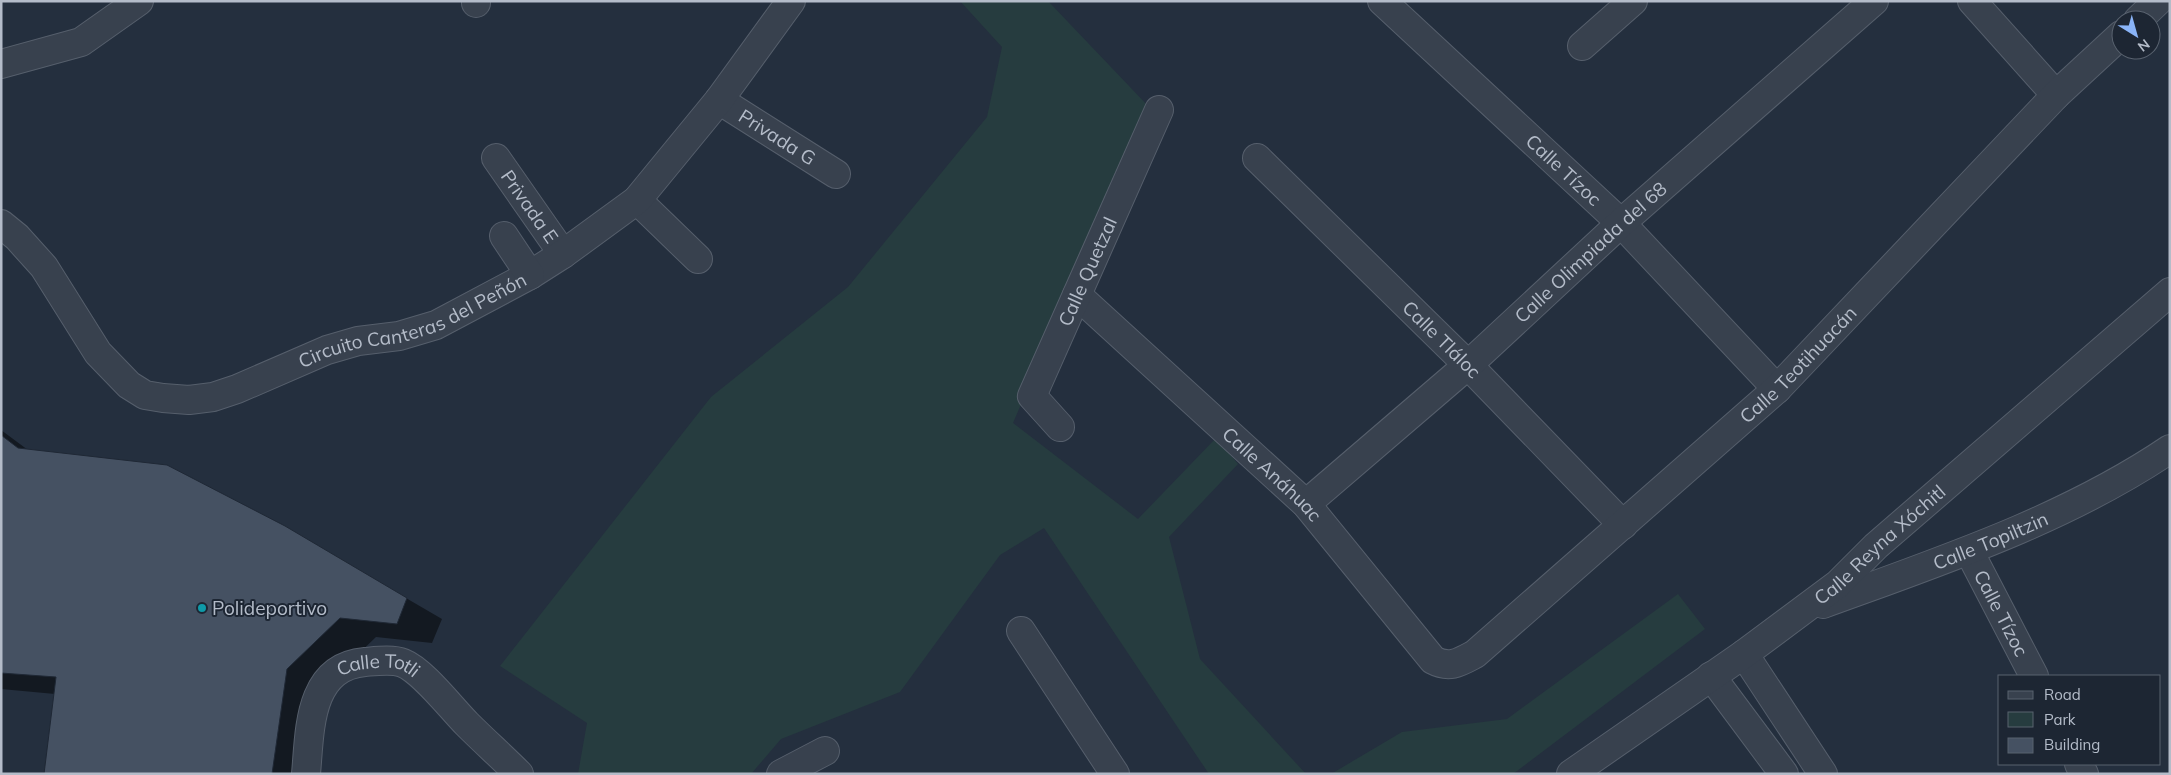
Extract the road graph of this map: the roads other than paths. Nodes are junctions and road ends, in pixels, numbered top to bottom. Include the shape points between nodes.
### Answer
1 (139, 1) edge
2 (791, 1) edge
3 (1382, 1) edge
4 (1633, 1) edge
5 (1874, 1) edge
6 (1972, 1) edge
7 (2158, 1) edge
8 (2149, 10) edge
9 (2111, 44) edge
10 (1582, 46) dead end
11 (1, 64) edge
12 (2056, 95) junction
13 (719, 100) junction
14 (1160, 110) dead end
15 (496, 158) dead end
16 (1258, 158) dead end
17 (836, 174) dead end
18 (636, 200) junction
19 (1621, 223) junction
20 (1, 224) edge
21 (504, 236) dead end
22 (563, 254) junction
23 (698, 259) dead end
24 (530, 275) junction
25 (2170, 292) edge
26 (1077, 295) junction
27 (1468, 365) junction
28 (1777, 389) junction
29 (1060, 427) dead end
30 (2170, 449) edge
31 (1306, 504) junction
32 (1623, 525) junction
33 (1969, 551) junction
34 (1801, 611) junction
35 (1021, 631) dead end
36 (1744, 654) junction
37 (1450, 666) joint
38 (2033, 675) edge
39 (1711, 676) junction
40 (825, 751) dead end
41 (306, 774) edge
42 (519, 774) edge
43 (781, 774) edge
44 (1115, 774) edge
45 (1571, 774) edge
46 (1784, 774) edge
47 (1823, 774) edge

1 - 11 street via 81,42
2 - 13 street, Circuito Canteras del Peñón
3 - 19 street, Calle Tízoc
4 - 10 street
5 - 19 street, Calle Olimpiada del 68
6 - 12 street
7 - 8 street
9 - 12 street, Calle Teotihuacán
12 - 28 street, Calle Teotihuacán
13 - 17 street, Privada G
13 - 18 street, Circuito Canteras del Peñón
14 - 26 street, Calle Quetzal
15 - 22 street, Privada E
16 - 27 street, Calle Tláloc
18 - 22 street, Circuito Canteras del Peñón
18 - 23 street
19 - 27 street, Calle Olimpiada del 68
19 - 28 street, Calle Tízoc
20 - 24 street, Circuito Canteras del Peñón via 44,267 98,352 129,385 145,395 163,398 189,400 213,397 327,350 436,325
21 - 24 street
22 - 24 street, Circuito Canteras del Peñón
25 - 34 street, Calle Reyna Xóchitl via 1876,546 1838,584
26 - 29 street, Calle Quetzal via 1032,396
26 - 31 street, Calle Anáhuac
27 - 31 street, Calle Olimpiada del 68
27 - 32 street, Calle Tláloc
28 - 32 street, Calle Teotihuacán
30 - 33 street, Calle Topiltzin via 2120,480
31 - 37 street, Calle Anáhuac via 1433,660
32 - 37 street, Calle Teotihuacán via 1475,654
33 - 34 street, Calle Topiltzin
33 - 38 street, Calle Tízoc
34 - 36 street, Calle Reyna Xóchitl
35 - 44 street
36 - 39 street, Calle Reyna Xóchitl
36 - 47 street
39 - 45 street, Calle Reyna Xóchitl
39 - 46 street
40 - 43 street
41 - 42 street, Calle Totli via 310,726 317,696 332,674 354,663 377,661 404,664 425,679

